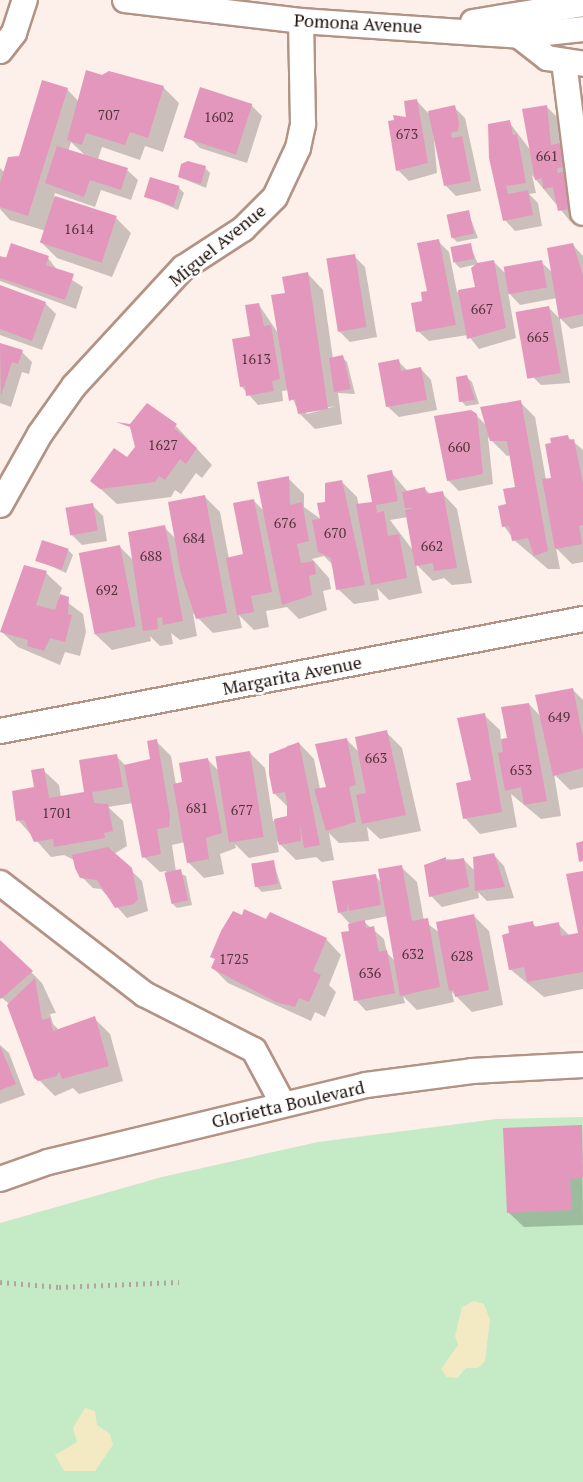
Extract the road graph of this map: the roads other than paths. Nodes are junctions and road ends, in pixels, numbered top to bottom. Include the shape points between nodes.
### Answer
1 (25, 0) edge
2 (125, 0) edge
3 (583, 4) edge
4 (301, 21) junction
5 (437, 27) junction
6 (583, 29) edge
7 (519, 36) junction
8 (0, 51) edge
9 (573, 63) edge
10 (583, 213) edge
11 (0, 505) edge
12 (583, 619) edge
13 (0, 731) edge
14 (0, 883) edge
15 (583, 1065) edge
16 (283, 1104) junction
17 (0, 1179) edge

1 - 8 street via 14,33
2 - 4 street, Pomona Avenue
3 - 5 street
4 - 5 street, Pomona Avenue
4 - 11 street, Miguel Avenue via 303,124 298,148 275,197 243,229 183,268 74,386 40,434
5 - 7 street, Pomona Avenue
6 - 7 street, Pomona Avenue
7 - 9 street via 547,58
9 - 10 street
12 - 13 street, Margarita Avenue
14 - 16 street via 144,993 254,1050
15 - 16 street, Glorietta Boulevard via 472,1071 366,1085
16 - 17 street, Glorietta Boulevard via 48,1162

